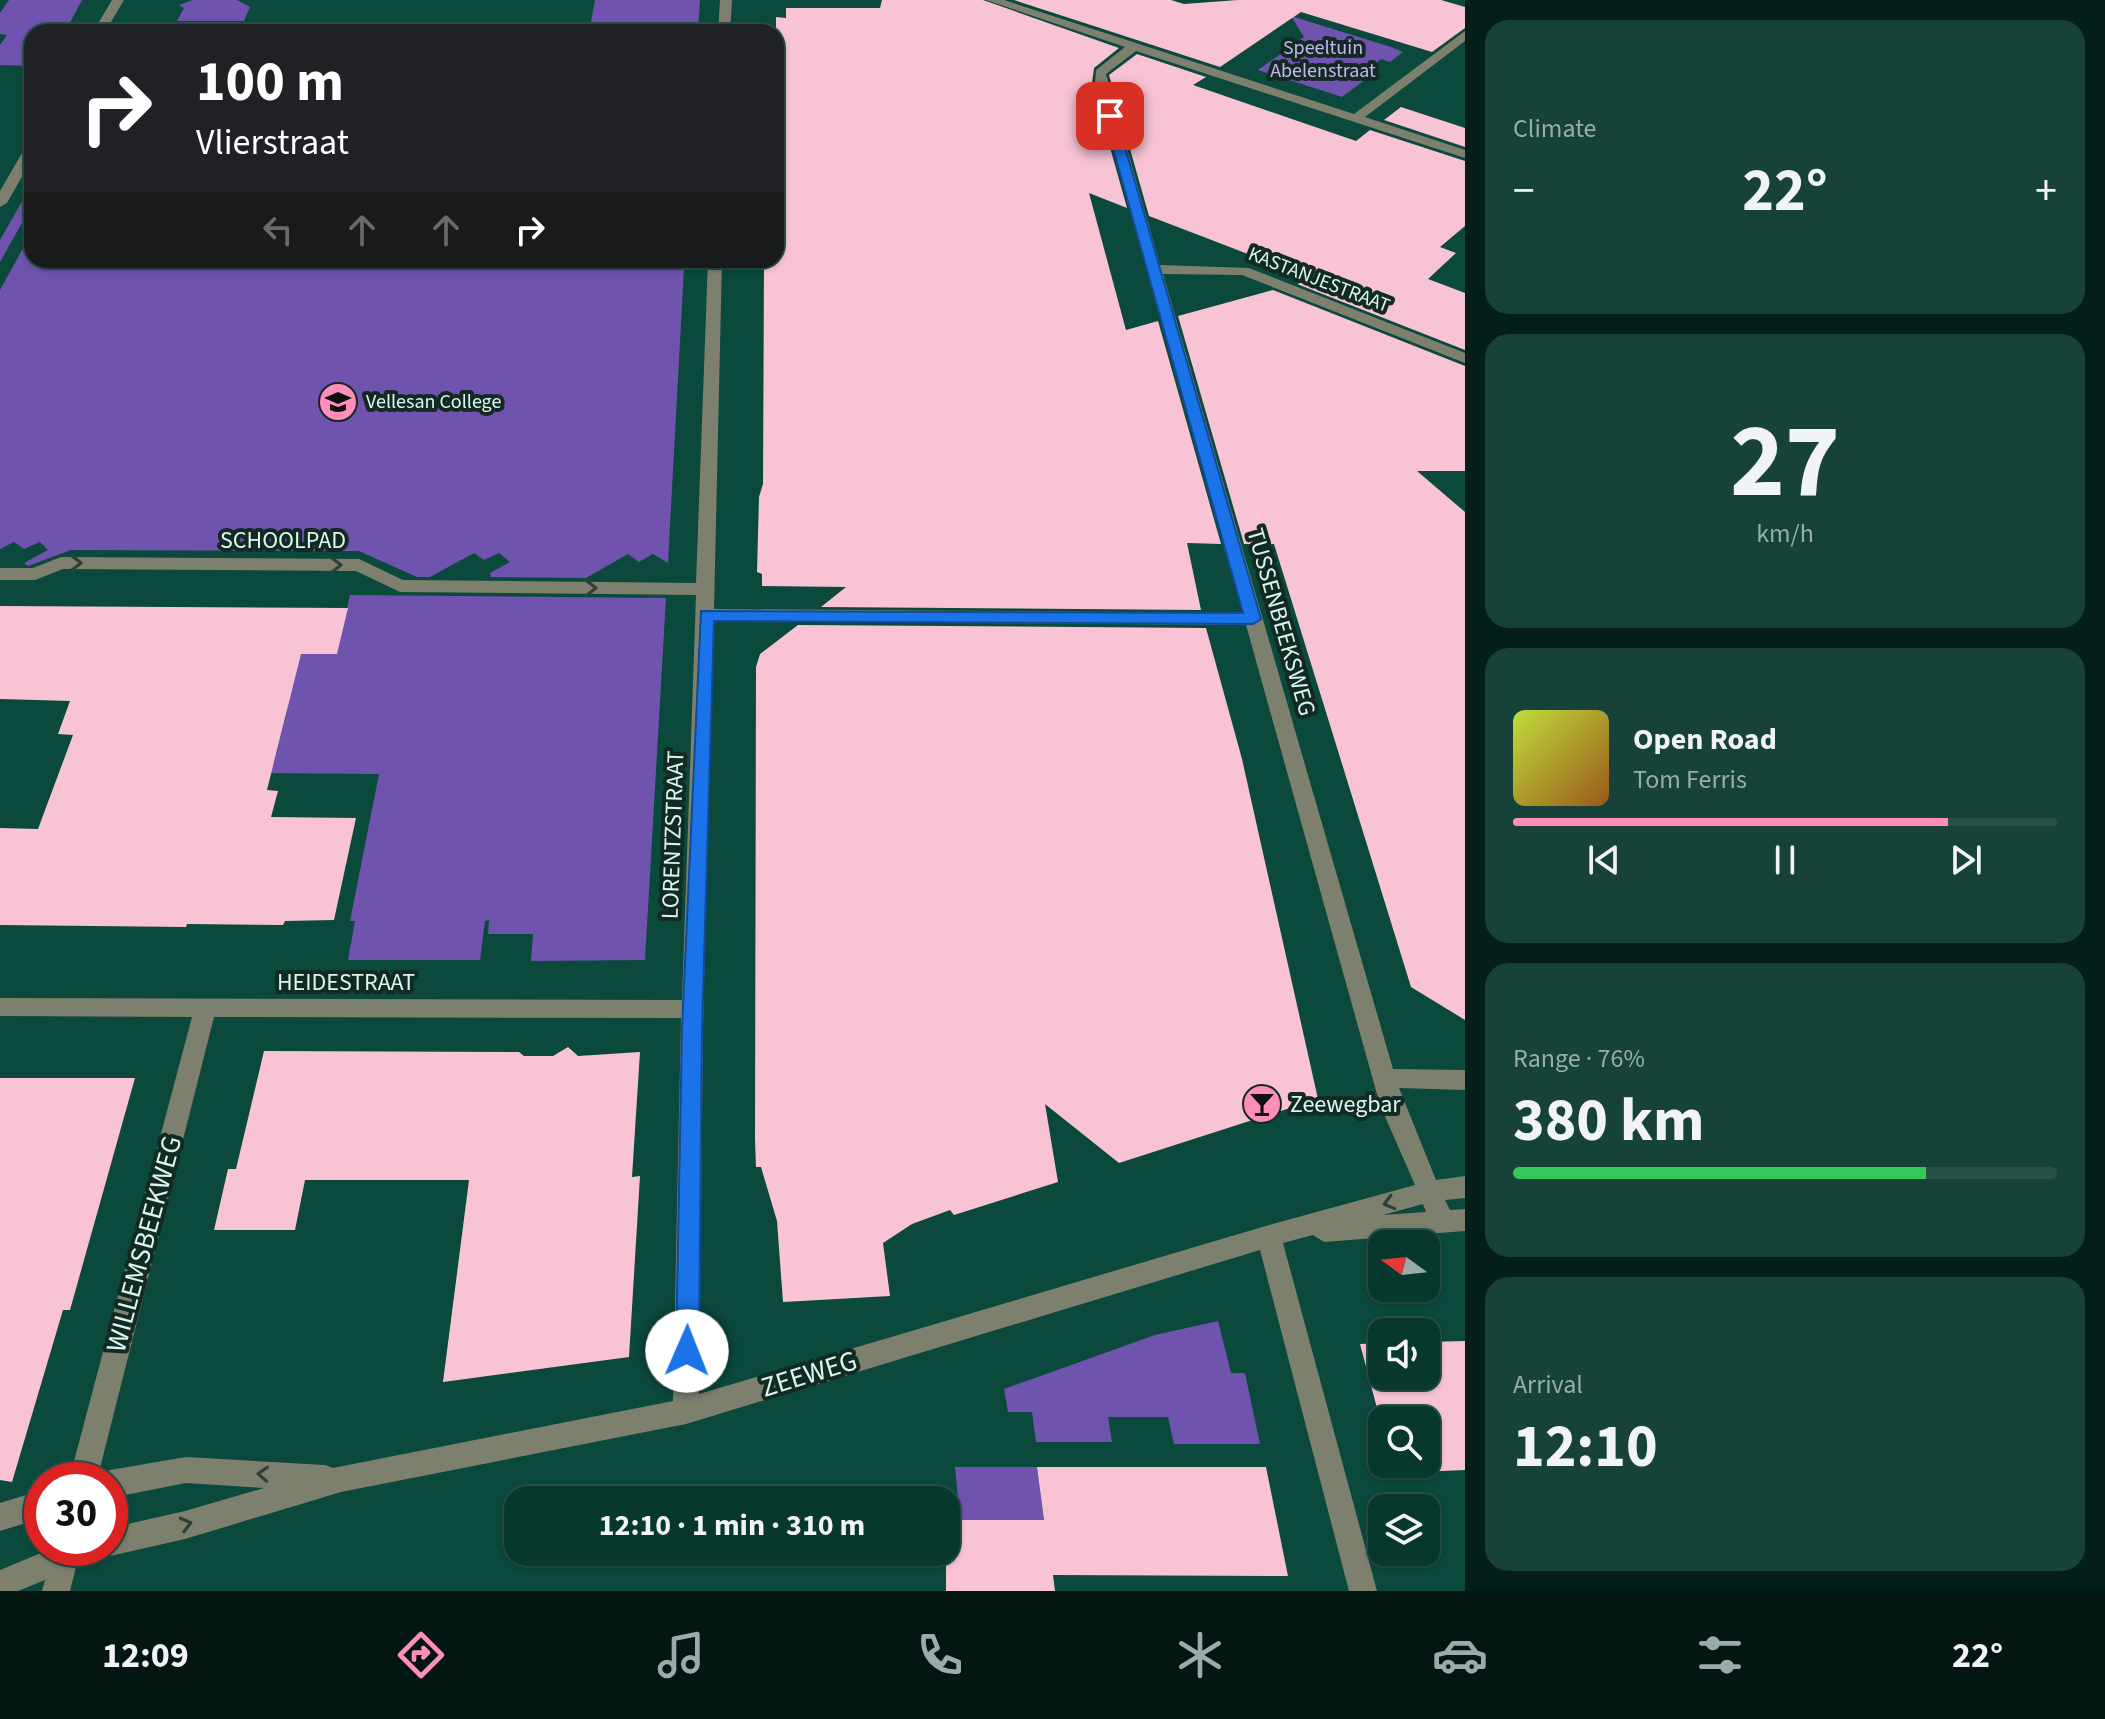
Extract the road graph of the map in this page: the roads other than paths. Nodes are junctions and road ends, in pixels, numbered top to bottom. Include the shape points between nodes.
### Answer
1 (118, 0) edge
2 (726, 0) edge
3 (992, 0) edge
4 (104, 24) edge
5 (724, 24) edge
6 (1465, 35) edge
7 (1135, 46) junction
8 (1356, 118) junction
9 (1465, 154) edge
10 (24, 162) edge
11 (0, 203) edge
12 (715, 268) edge
13 (1152, 269) junction
14 (1465, 358) edge
15 (0, 574) edge
16 (706, 589) junction
17 (706, 615) junction
18 (1253, 619) junction
19 (0, 1007) edge
20 (205, 1008) junction
21 (693, 1009) junction
22 (1385, 1078) junction
23 (1465, 1080) edge
24 (1465, 1187) edge
25 (1429, 1192) junction
26 (1454, 1220) edge
27 (1269, 1236) junction
28 (686, 1411) junction
29 (88, 1462) edge
30 (341, 1479) junction
31 (128, 1481) edge
32 (24, 1510) edge
33 (0, 1517) edge
34 (128, 1538) edge
35 (40, 1566) edge
36 (67, 1566) edge
37 (0, 1584) edge
38 (56, 1591) edge
39 (1363, 1591) edge

1 - 4 street
2 - 5 street
3 - 7 street
6 - 8 street
7 - 8 street
7 - 13 street, TUSSENBEEKSWEG via 1100,73
8 - 9 street
10 - 11 street
12 - 16 street, LORENTZSTRAAT
13 - 14 street, KASTANJESTRAAT via 1244,271
13 - 18 street, TUSSENBEEKSWEG
15 -> 16 street, SCHOOLPAD via 35,574 61,563 359,565 400,586
16 - 17 street, LORENTZSTRAAT
17 - 18 street
17 - 21 street, LORENTZSTRAAT
18 - 22 street, TUSSENBEEKSWEG
19 - 20 street, HEIDESTRAAT
20 - 21 street, HEIDESTRAAT
20 - 29 street, WILLEMSBEEKWEG
21 - 28 street, LORENTZSTRAAT
22 - 23 street
22 - 25 street, TUSSENBEEKSWEG
24 - 25 street, ZEEWEG
25 - 26 street, TUSSENBEEKSWEG
25 -> 27 street, ZEEWEG
26 - 27 street, ZEEWEG
27 - 28 street, ZEEWEG
27 - 39 street
28 - 30 street, ZEEWEG
30 -> 31 street, ZEEWEG via 186,1470
34 -> 30 street, ZEEWEG
32 - 33 street
35 - 37 street
36 - 38 street

